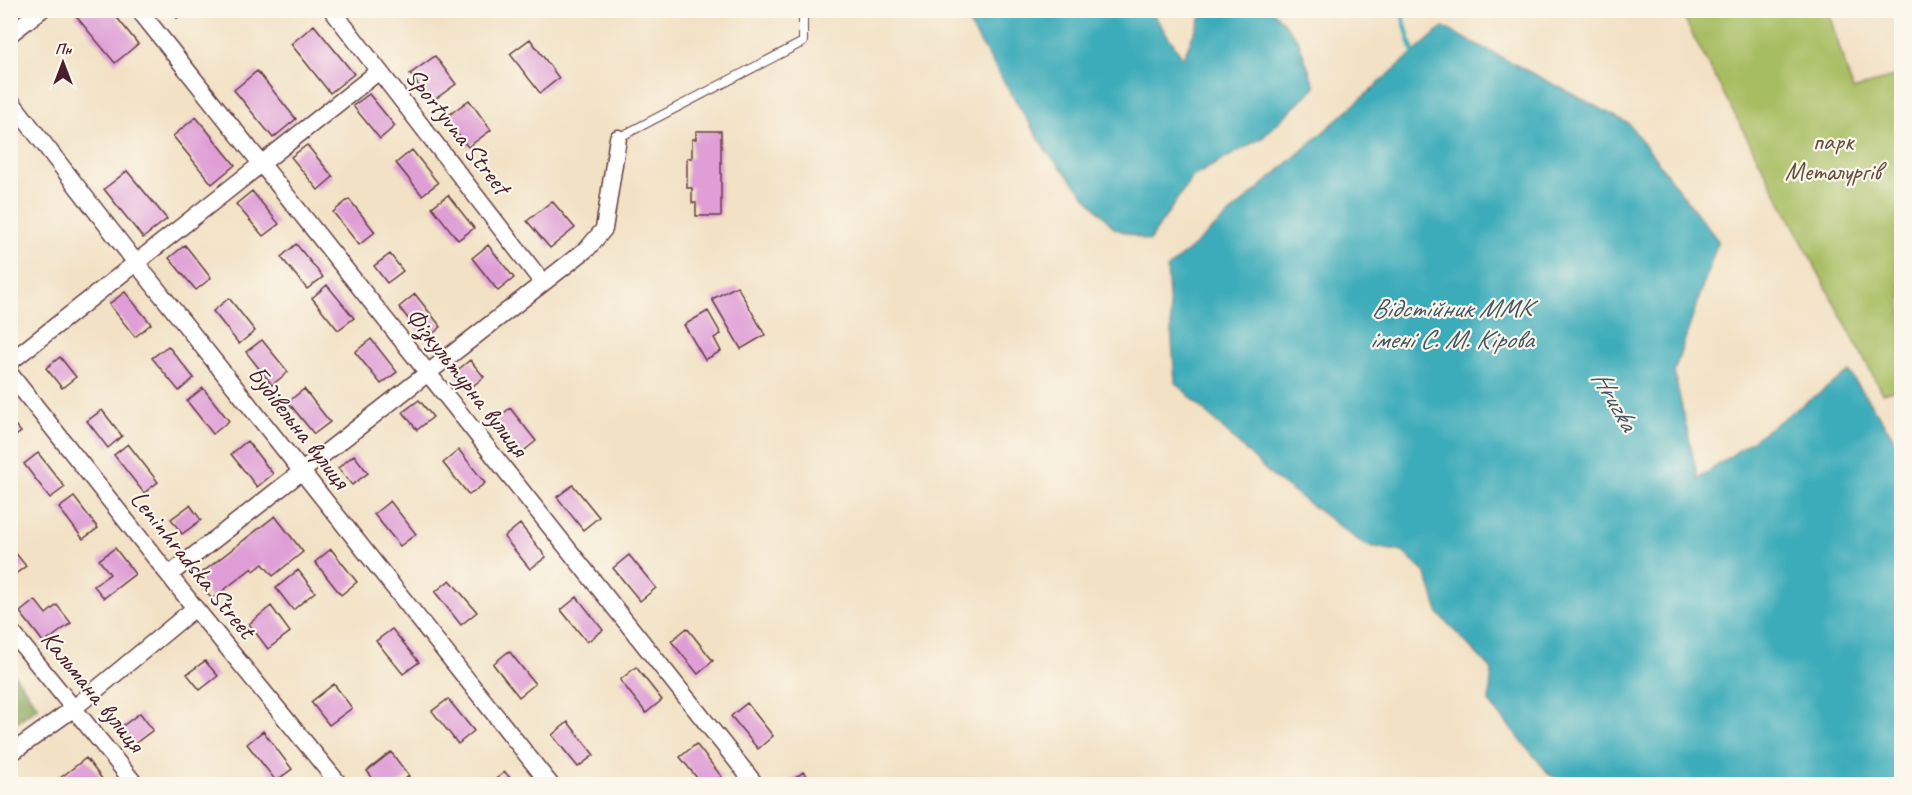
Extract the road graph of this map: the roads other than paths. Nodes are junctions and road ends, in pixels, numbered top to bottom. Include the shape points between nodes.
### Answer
1 (41, 10) edge
2 (140, 10) edge
3 (332, 10) edge
4 (801, 10) edge
5 (10, 34) edge
6 (379, 71) junction
7 (10, 100) edge
8 (618, 138) joint
9 (262, 165) junction
10 (137, 264) junction
11 (543, 283) junction
12 (10, 362) edge
13 (428, 373) junction
14 (10, 374) edge
15 (302, 471) junction
16 (169, 575) junction
17 (195, 608) junction
18 (10, 630) edge
19 (74, 708) junction
20 (10, 754) edge
21 (135, 784) edge
22 (339, 784) edge
23 (550, 784) edge
24 (755, 784) edge

1 - 5 street
2 - 9 street, Фiзкультурна вулиця
3 - 6 street, Sportyvna Street
4 - 8 lane via 803,42
6 - 9 street
6 - 11 street, Sportyvna Street
7 - 10 street, Будівельна вулиця
8 - 11 street via 604,229 588,248
9 - 10 street
9 - 13 street, Фiзкультурна вулиця
10 - 12 street
10 - 15 street, Будівельна вулиця
11 - 13 street
13 - 15 street
13 - 24 street, Фiзкультурна вулиця
14 - 16 street, Leninhradska Street
15 - 16 street
15 - 23 street, Будівельна вулиця
16 - 17 street, Leninhradska Street
17 - 19 street
17 - 22 street, Leninhradska Street
18 - 19 street, Кальмана вулиця
19 - 20 street
19 - 21 street, Кальмана вулиця

